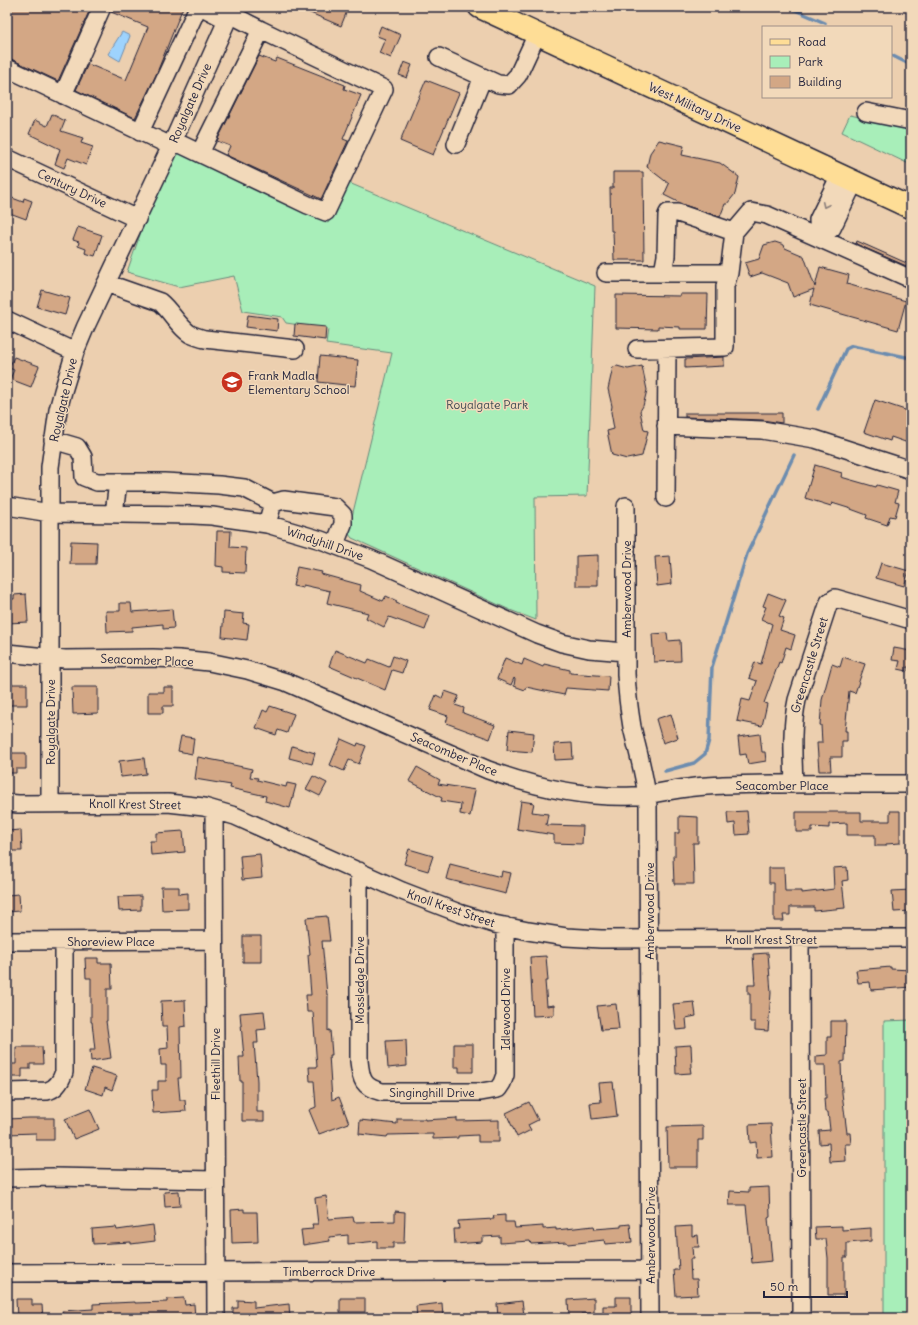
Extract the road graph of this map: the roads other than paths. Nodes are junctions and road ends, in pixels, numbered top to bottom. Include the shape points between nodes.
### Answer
1 (102, 7) edge
2 (198, 7) edge
3 (202, 7) edge
4 (478, 7) edge
5 (230, 14) edge
6 (261, 30) junction
7 (537, 34) junction
8 (439, 56) dead end
9 (7, 68) edge
10 (483, 77) junction
11 (63, 94) junction
12 (866, 112) dead end
13 (911, 120) edge
14 (140, 132) junction
15 (172, 144) junction
16 (456, 144) dead end
17 (200, 154) junction
18 (7, 158) edge
19 (847, 178) junction
20 (911, 208) edge
21 (137, 219) junction
22 (734, 232) junction
23 (819, 238) junction
24 (663, 272) junction
25 (606, 273) dead end
26 (729, 273) junction
27 (911, 279) edge
28 (106, 283) junction
29 (7, 320) edge
30 (295, 349) dead end
31 (666, 349) junction
32 (637, 350) dead end
33 (75, 352) junction
34 (666, 426) junction
35 (54, 440) junction
36 (911, 470) edge
37 (118, 482) junction
38 (666, 498) dead end
39 (273, 503) junction
40 (7, 506) edge
41 (626, 506) dead end
42 (50, 513) junction
43 (114, 514) junction
44 (267, 524) junction
45 (335, 544) junction
46 (911, 620) edge
47 (626, 652) junction
48 (7, 653) edge
49 (50, 658) junction
50 (794, 784) junction
51 (911, 784) edge
52 (648, 795) junction
53 (7, 803) edge
54 (50, 804) junction
55 (214, 810) junction
56 (359, 871) junction
57 (505, 926) junction
58 (911, 938) edge
59 (800, 939) junction
60 (214, 940) junction
61 (649, 940) junction
62 (7, 941) edge
63 (64, 941) junction
64 (367, 1086) joint
65 (498, 1089) joint
66 (7, 1092) edge
67 (7, 1178) edge
68 (215, 1180) junction
69 (650, 1270) junction
70 (215, 1272) junction
71 (7, 1273) edge
72 (216, 1318) edge
73 (650, 1318) edge
74 (801, 1318) edge

1 - 11 street
2 - 14 street
3 - 5 street
4 - 7 main road, West Military Drive
5 - 6 street
5 - 15 street, Royalgate Drive
6 - 17 street
6 - 17 street via 384,89 326,212
7 - 10 street via 518,75 510,85 498,84
7 - 19 main road, West Military Drive
8 - 10 street
9 - 11 street
10 - 16 street
11 - 14 street
12 - 13 street
14 - 15 street
15 - 17 street
15 - 21 street, Royalgate Drive
18 - 21 street, Century Drive
19 - 20 main road, West Military Drive
19 - 23 street via 832,228
21 - 28 street, Royalgate Drive
22 - 23 street via 750,212 767,215
22 - 24 street via 678,213 668,213
22 - 26 street
23 - 27 street
24 - 25 street
24 - 26 street
26 - 31 street via 725,286 725,347
28 - 30 street via 160,302 192,335 205,339
28 - 33 street, Royalgate Drive
29 - 33 street
31 - 32 street
31 - 34 street
33 - 35 street, Royalgate Drive via 58,410
34 - 36 street via 762,430 815,439
34 - 38 street
35 - 37 street via 77,447 83,456 84,477 97,482
35 - 42 street, Royalgate Drive via 50,467
37 - 39 street via 219,484 244,488
37 - 43 street
39 - 44 street
39 - 45 street via 284,500 335,507 343,515 343,524
40 - 42 street, Windyhill Drive
41 - 47 street, Amberwood Drive
42 - 43 street, Windyhill Drive
42 - 49 street, Royalgate Drive
43 - 44 street, Windyhill Drive via 199,515
44 - 45 street, Windyhill Drive
45 - 47 street, Windyhill Drive via 537,634 589,649
46 - 50 street, Greencastle Street via 835,598 828,602 797,700 792,728
47 - 52 street, Amberwood Drive via 632,728
48 - 49 street, Seacomber Place
49 - 52 street, Seacomber Place via 179,659 247,670 286,682 512,779 581,794
49 - 54 street, Royalgate Drive
50 - 51 street, Seacomber Place
50 - 52 street, Seacomber Place via 723,785
52 - 61 street, Amberwood Drive
53 - 54 street, Knoll Krest Street
54 - 55 street, Knoll Krest Street via 168,803
55 - 56 street, Knoll Krest Street via 235,816
55 - 60 street, Fleethill Drive
56 - 57 street, Knoll Krest Street via 402,892 459,913
56 - 64 street, Mossledge Drive via 359,1061 360,1074
57 - 61 street, Knoll Krest Street via 566,937
57 - 65 street, Idlewood Drive via 504,1075
58 - 59 street, Knoll Krest Street
59 - 61 street, Knoll Krest Street
59 - 74 street, Greencastle Street
60 - 63 street, Shoreview Place
60 - 68 street, Fleethill Drive
61 - 69 street, Amberwood Drive
62 - 63 street, Shoreview Place
63 - 66 street via 62,1078 51,1090
64 - 65 street, Singinghill Drive via 382,1092 481,1092
67 - 68 street
68 - 70 street, Fleethill Drive
69 - 70 street, Timberrock Drive
69 - 73 street, Amberwood Drive
70 - 71 street, Timberrock Drive
70 - 72 street, Fleethill Drive

